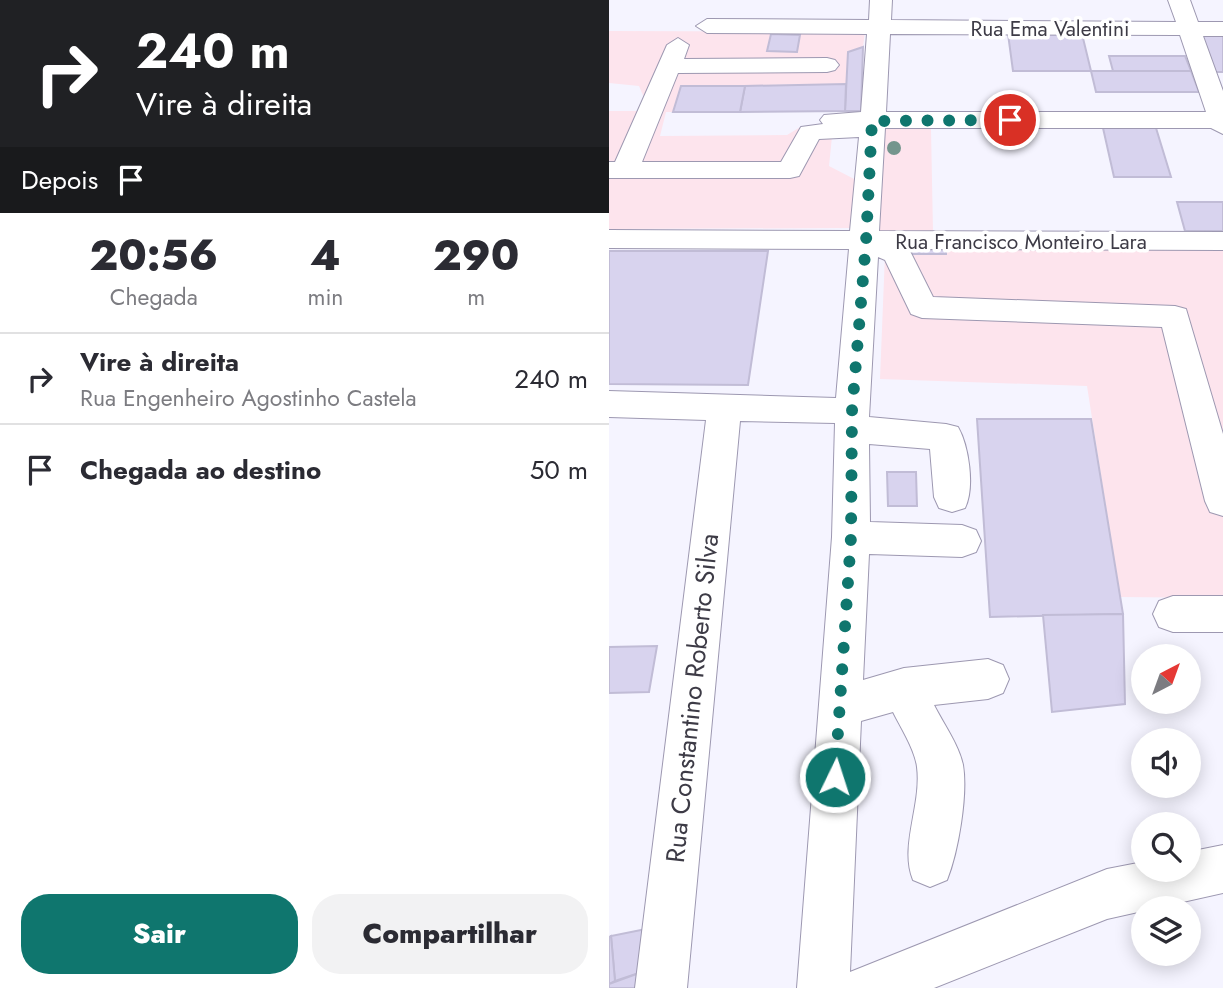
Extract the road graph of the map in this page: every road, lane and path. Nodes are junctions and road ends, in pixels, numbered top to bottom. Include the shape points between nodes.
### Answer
1 (1179, 0) edge
2 (879, 13) edge
3 (707, 26) dead end
4 (1188, 29) junction
5 (1223, 29) edge
6 (827, 65) dead end
7 (1017, 98) dead end
8 (833, 120) dead end
9 (1217, 122) edge
10 (871, 125) junction
11 (617, 170) edge
12 (609, 239) edge
13 (1223, 241) edge
14 (866, 242) junction
15 (609, 404) edge
16 (724, 408) junction
17 (852, 420) junction
18 (952, 497) dead end
19 (1223, 501) edge
20 (851, 537) junction
21 (962, 541) dead end
22 (1173, 614) dead end
23 (1223, 614) edge
24 (988, 679) dead end
25 (904, 688) junction
26 (840, 698) junction
27 (930, 863) dead end
28 (1223, 869) edge
29 (661, 988) edge
30 (823, 988) edge
31 (869, 988) edge

1 - 4 street
2 - 3 street, Rua Ema Valentini
2 - 4 street, Rua Ema Valentini
2 - 10 street
4 - 5 street, Rua Ema Valentini
4 - 9 street
6 - 11 street via 673,55
7 - 9 street via 1180,105
8 - 10 street
9 - 10 street
10 - 11 street via 810,132 790,170
10 - 14 street
12 - 14 street, Rua Francisco Monteiro Lara
13 - 14 street, Rua Francisco Monteiro Lara
14 - 17 street
14 - 19 street via 897,254 922,307 1175,317
15 - 16 street
16 - 17 street
16 - 29 street, Rua Constantino Roberto Silva
17 - 18 street via 946,437
17 - 20 street
20 - 21 street
20 - 26 street
22 - 23 street
24 - 25 street
25 - 26 street via 867,701
25 - 27 street via 940,765
26 - 30 street
28 - 31 street via 1107,894

